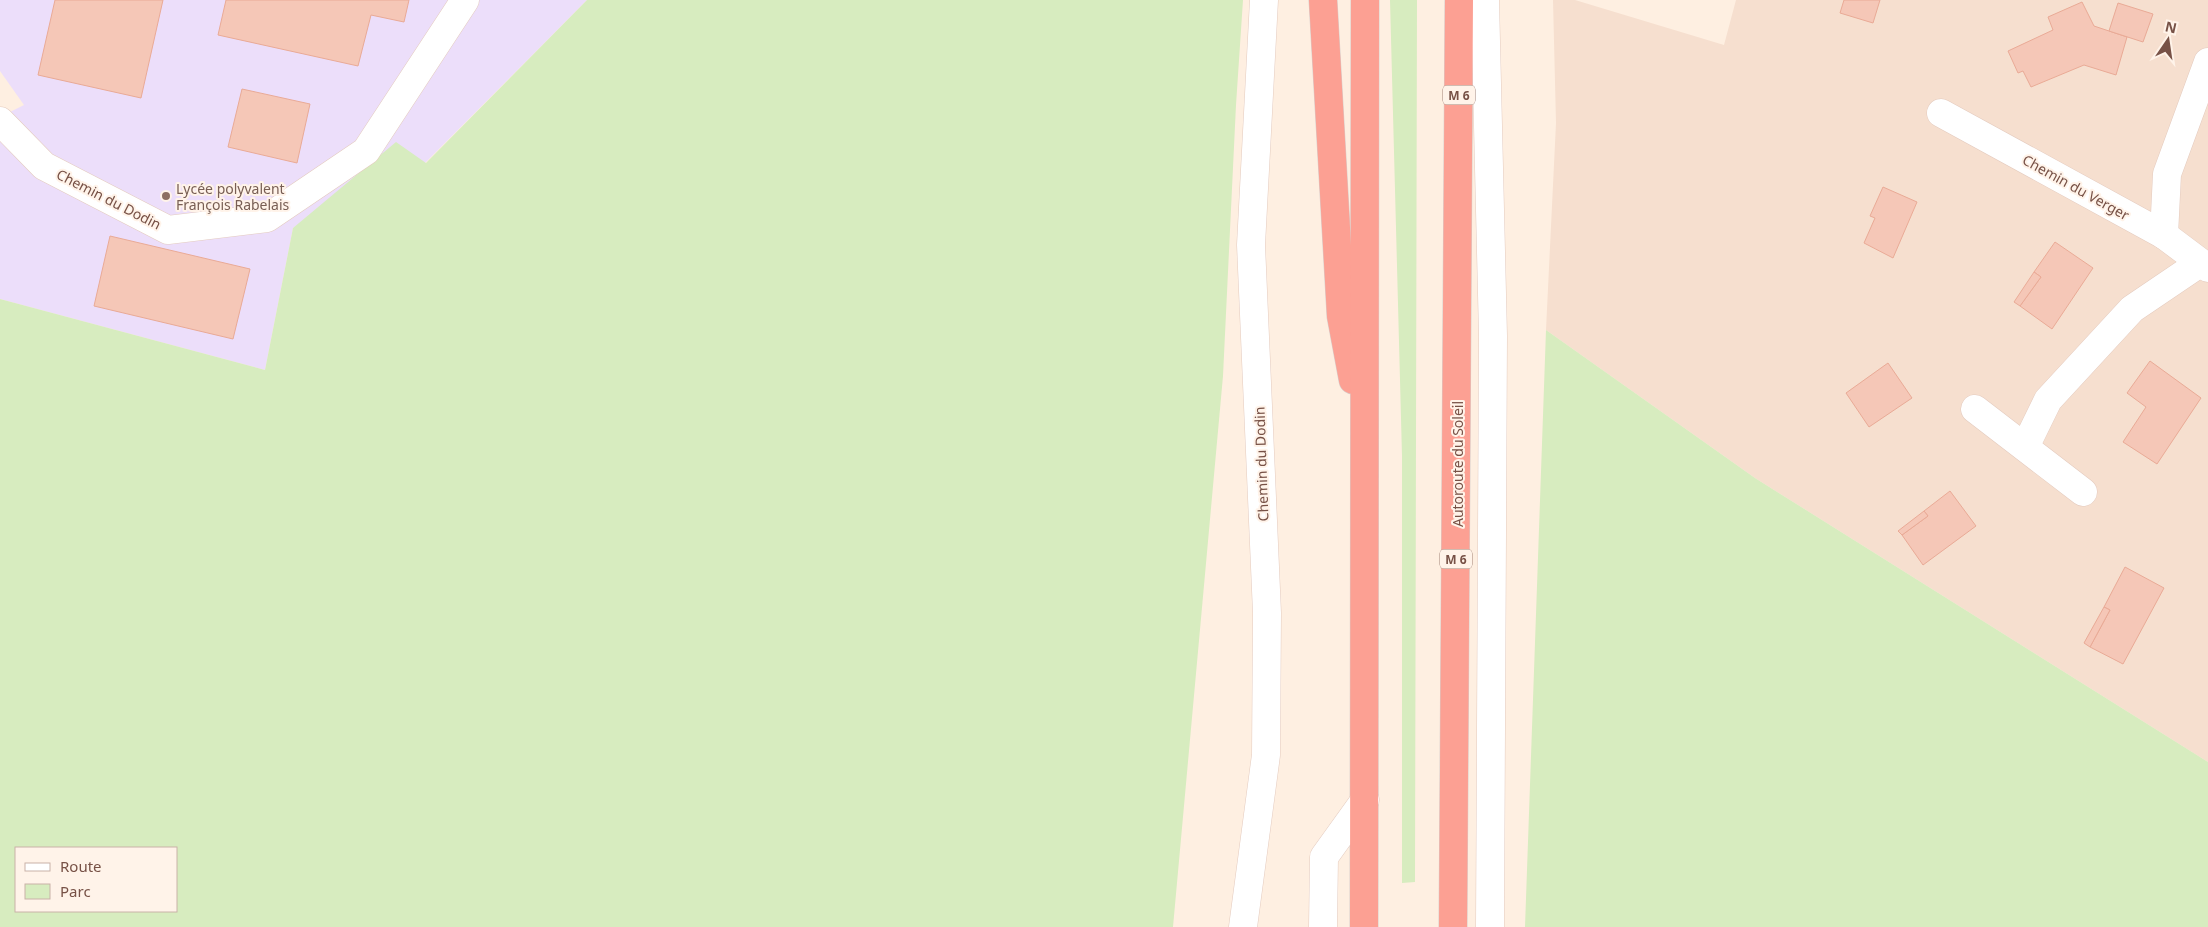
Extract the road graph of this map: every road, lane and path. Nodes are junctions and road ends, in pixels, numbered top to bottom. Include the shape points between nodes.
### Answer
1 (465, 0) edge
2 (1264, 0) edge
3 (1323, 0) edge
4 (1365, 0) edge
5 (1459, 0) edge
6 (1470, 0) edge
7 (1484, 0) edge
8 (2208, 62) edge
9 (1941, 113) dead end
10 (0, 121) edge
11 (1459, 191) junction
12 (2164, 235) junction
13 (2204, 265) edge
14 (1975, 408) dead end
15 (2025, 447) junction
16 (1366, 454) junction
17 (2083, 492) dead end
18 (1365, 800) junction
19 (1243, 927) edge
20 (1324, 927) edge
21 (1364, 927) edge
22 (1452, 927) edge
23 (1490, 927) edge

1 - 10 street, Chemin du Dodin via 366,151 267,218 168,230 44,166
2 - 19 street, Chemin du Dodin via 1251,245 1267,612 1266,755
3 - 16 highway via 1341,316
4 - 16 highway
5 - 11 highway, Autoroute du Soleil / M 6
6 - 11 highway
7 - 23 street via 1492,336
8 - 12 street via 2167,174
9 - 12 street, Chemin du Verger
11 - 22 highway, Autoroute du Soleil / M 6
12 - 13 street, Chemin du Verger
13 - 15 street via 2132,309 2048,400
14 - 15 street
15 - 17 street
16 - 18 highway
18 - 20 street via 1324,857
18 - 21 highway

